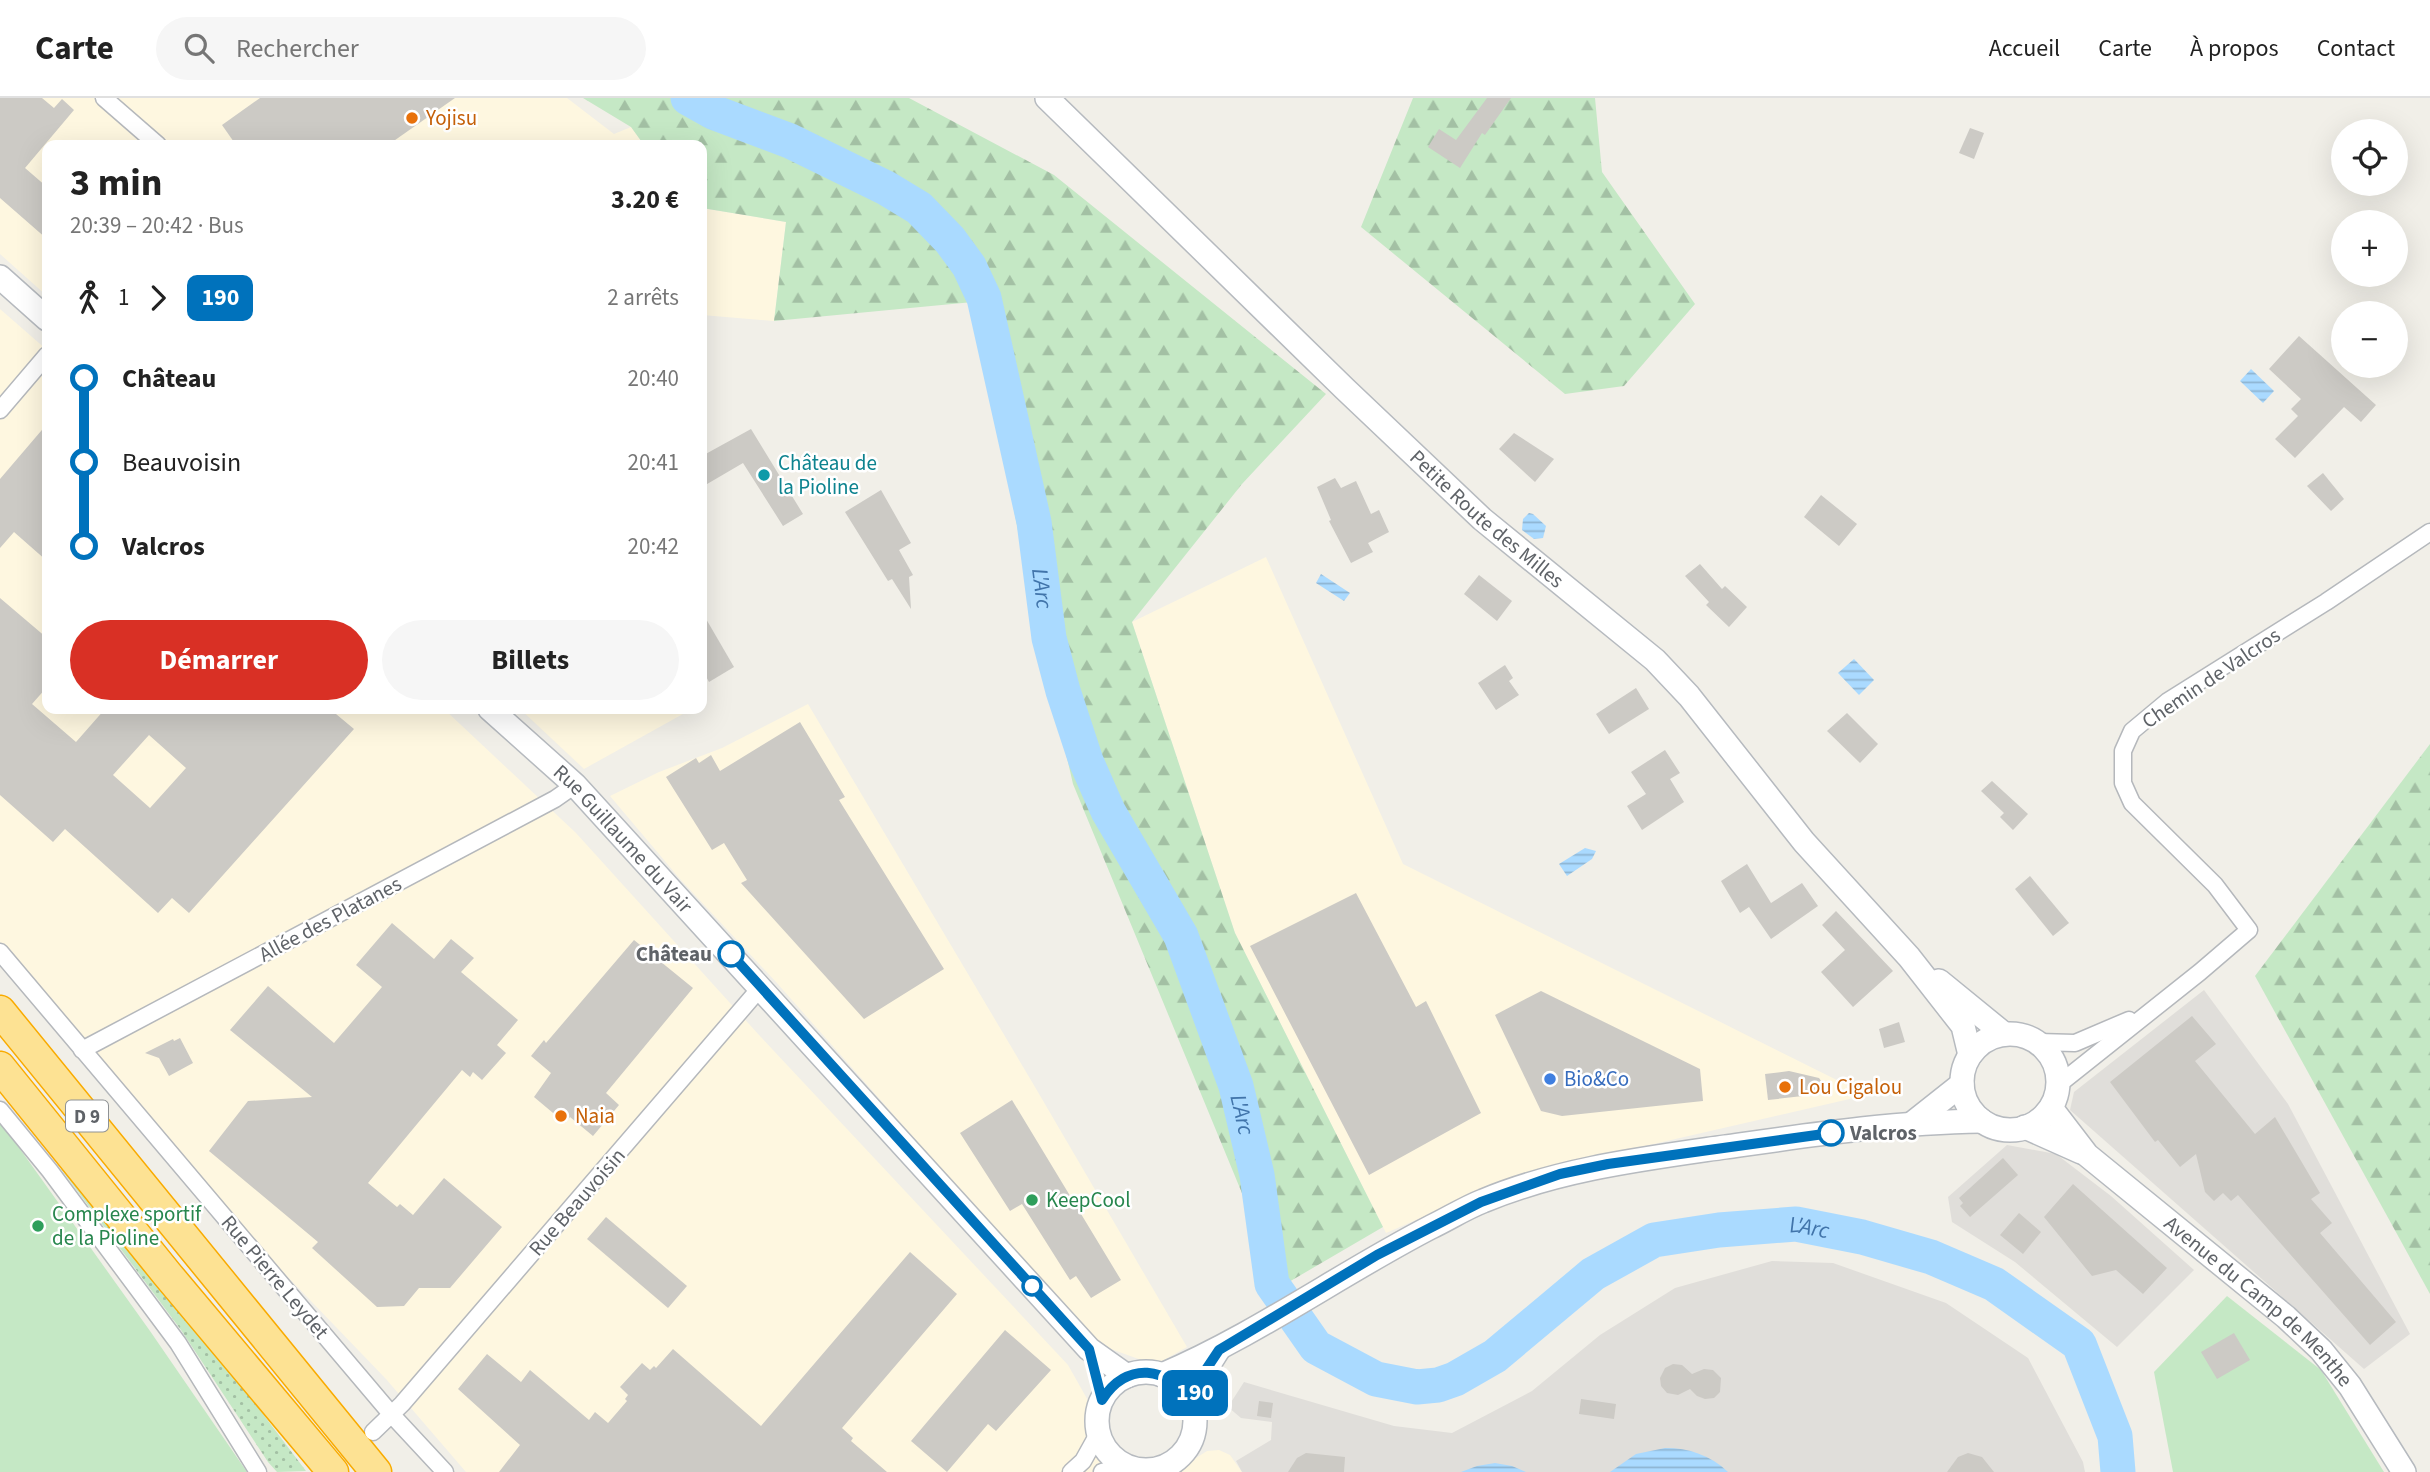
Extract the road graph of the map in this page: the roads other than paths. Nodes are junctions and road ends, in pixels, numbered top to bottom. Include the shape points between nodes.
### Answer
1 (104, 98) edge
2 (1047, 98) edge
3 (152, 140) edge
4 (0, 277) edge
5 (42, 315) edge
6 (42, 361) edge
7 (0, 410) edge
8 (2430, 532) edge
9 (496, 714) edge
10 (575, 785) junction
11 (0, 952) edge
12 (1909, 957) junction
13 (761, 987) junction
14 (0, 1011) edge
15 (2147, 1012) junction
16 (2004, 1034) junction
17 (2038, 1042) junction
18 (82, 1050) junction
19 (1970, 1055) junction
20 (0, 1067) edge
21 (1962, 1084) junction
22 (2058, 1085) junction
23 (2051, 1108) junction
24 (0, 1110) edge
25 (1982, 1121) junction
26 (1914, 1122) junction
27 (2025, 1128) junction
28 (2087, 1155) junction
29 (1222, 1348) junction
30 (1089, 1349) junction
31 (1162, 1375) junction
32 (1127, 1376) junction
33 (1102, 1400) junction
34 (1191, 1404) junction
35 (392, 1415) junction
36 (373, 1432) dead end
37 (1098, 1434) junction
38 (1125, 1466) junction
39 (258, 1472) edge
40 (333, 1472) edge
41 (376, 1472) edge
42 (445, 1472) edge
43 (1071, 1472) edge
44 (1101, 1472) edge
45 (2404, 1472) edge

1 - 3 street
2 - 12 main road, Petite Route des Milles via 1472,510 1655,660 1689,696 1804,842
4 - 5 main road
6 - 7 street
8 - 15 street, Chemin de Valcros via 2168,701 2132,731 2123,751 2123,783 2132,803 2216,885 2249,930
9 - 10 main road, Rue Guillaume du Vair
10 - 13 main road, Rue Guillaume du Vair
10 - 18 street, Allée des Platanes
11 - 18 street, Rue Pierre Leydet
12 - 16 main road, Petite Route des Milles
12 - 19 main road, Petite Route des Milles via 1963,1026
13 - 30 main road, Rue Guillaume du Vair
13 - 35 street, Rue Beauvoisin
14 - 41 highway, D 9
15 - 17 street, Chemin de Valcros via 2075,1043
15 - 22 street, Chemin de Valcros
16 - 17 main road
16 - 19 main road via 1985,1041
17 - 22 main road via 2057,1069
18 - 35 street, Rue Pierre Leydet
19 - 21 main road
20 - 40 highway, D 9
21 - 25 main road via 1972,1111
21 - 26 main road
22 - 23 main road
23 - 27 main road
23 - 28 main road, Avenue du Camp de Menthe
24 - 39 street via 178,1343
25 - 26 main road
25 - 27 main road via 2003,1129
26 - 29 main road via 1560,1174 1481,1202 1352,1270
27 - 28 main road, Avenue du Camp de Menthe
28 - 45 main road, Avenue du Camp de Menthe via 2321,1350 2350,1386
29 - 31 main road
29 - 34 main road via 1199,1380
30 - 32 main road, Rue Guillaume du Vair
30 - 33 main road, Rue Guillaume du Vair
31 - 32 main road
31 - 34 main road via 1184,1391
32 - 33 main road
33 - 37 main road
34 - 38 main road via 1193,1431 1183,1453 1156,1469
35 - 36 street, Rue Beauvoisin
35 - 42 street, Rue Pierre Leydet
37 - 38 main road via 1104,1447
37 - 43 street
38 - 44 street

